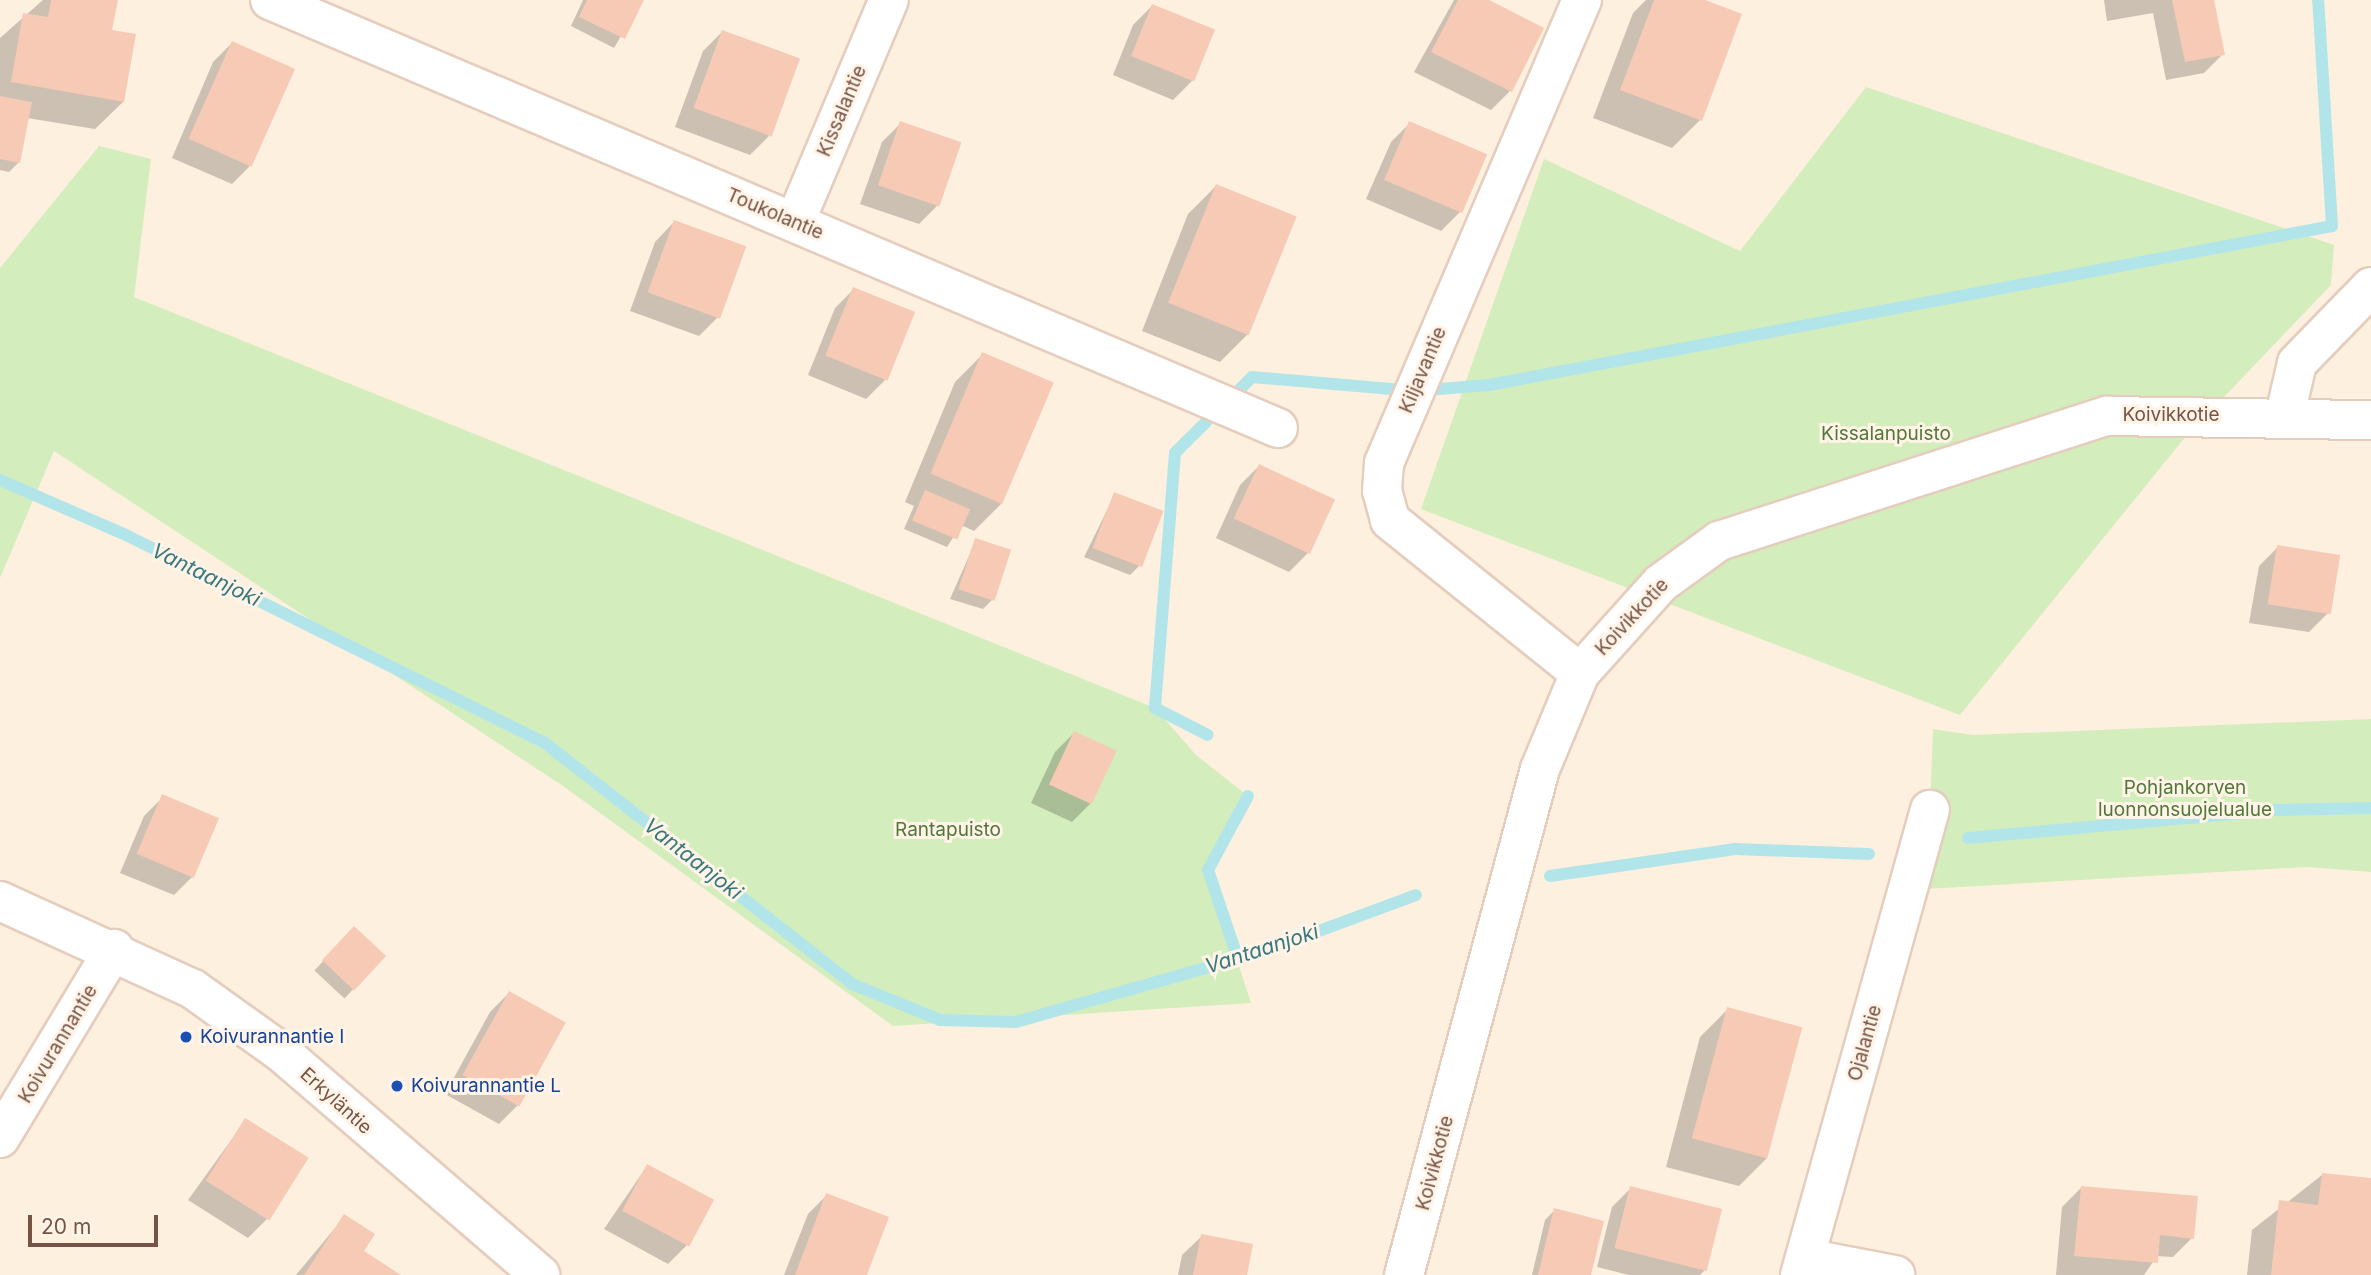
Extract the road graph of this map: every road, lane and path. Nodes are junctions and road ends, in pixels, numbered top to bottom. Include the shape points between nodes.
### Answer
1 (270, 0) edge
2 (889, 0) edge
3 (1583, 0) edge
4 (795, 222) junction
5 (2371, 288) edge
6 (2285, 415) junction
7 (2371, 420) edge
8 (1279, 428) dead end
9 (1580, 673) junction
10 (1930, 810) dead end
11 (0, 901) edge
12 (114, 949) junction
13 (0, 1138) edge
14 (1802, 1267) edge
15 (540, 1275) edge
16 (1404, 1275) edge
17 (1895, 1275) edge

1 - 4 street, Toukolantie
2 - 4 street, Kissalantie
3 - 9 street, Kiljavantie via 1389,452 1382,491 1391,520
4 - 8 street, Toukolantie
5 - 6 street via 2297,363
6 - 7 street, Koivikkotie
6 - 9 street, Koivikkotie via 2107,416 1719,541 1661,583
9 - 16 street, Koivikkotie via 1540,769
10 - 14 street, Ojalantie
11 - 12 street, Erkyläntie
12 - 13 street, Koivurannantie
12 - 15 street, Erkyläntie via 193,989 281,1052
14 - 17 street

